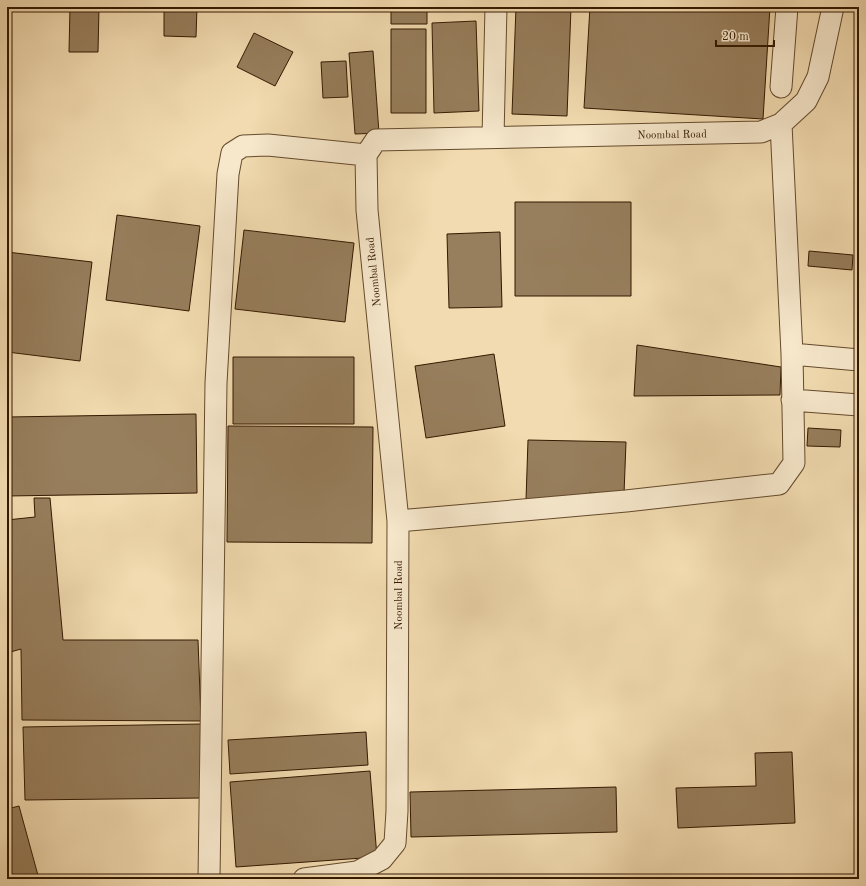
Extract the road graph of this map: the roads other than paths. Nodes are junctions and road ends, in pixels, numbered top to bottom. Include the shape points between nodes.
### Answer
1 (496, 7) edge
2 (787, 7) edge
3 (833, 7) edge
4 (781, 87) dead end
5 (781, 124) junction
6 (493, 137) junction
7 (366, 155) junction
8 (792, 354) junction
9 (859, 360) edge
10 (792, 400) junction
11 (859, 405) edge
12 (398, 521) junction
13 (358, 875) edge
14 (209, 879) edge
15 (304, 879) edge

1 - 6 street
2 - 4 street
3 - 5 street, Noombal Road via 818,77 806,101
5 - 6 street, Noombal Road via 761,132
5 - 8 street
6 - 7 street, Noombal Road via 376,140
7 - 12 street, Noombal Road via 367,210
7 - 14 street via 268,145 243,146 232,153 228,174 216,383
8 - 9 street
8 - 10 street
10 - 11 street
10 - 12 street via 794,463 779,484 626,501
12 - 13 street, Noombal Road via 395,843 382,859
13 - 15 street, Noombal Road

